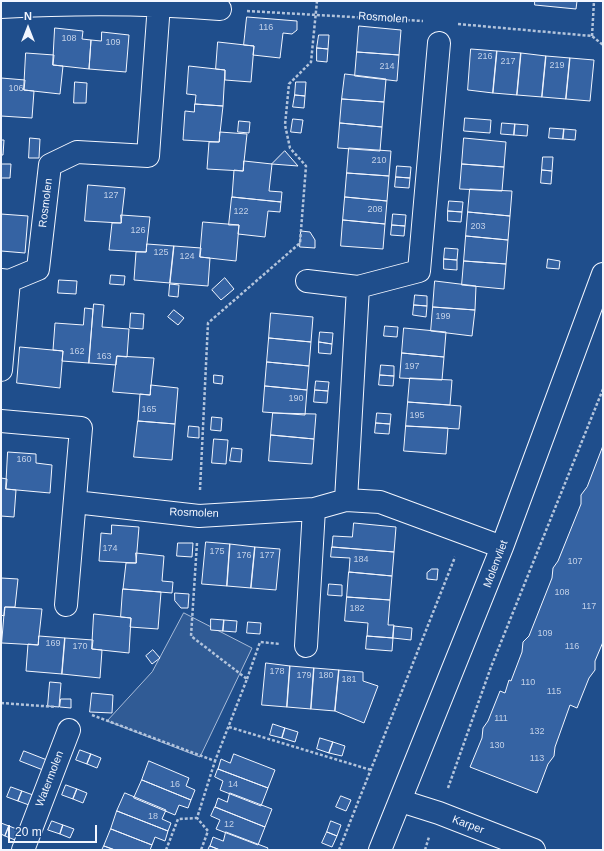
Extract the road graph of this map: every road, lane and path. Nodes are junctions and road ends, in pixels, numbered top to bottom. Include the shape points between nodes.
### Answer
1 (317, 1) edge
2 (594, 1) edge
3 (48, 3) edge
4 (159, 4) junction
5 (1, 7) edge
6 (220, 9) joint
7 (315, 14) junction
8 (424, 21) dead end
9 (455, 24) dead end
10 (592, 36) junction
11 (439, 43) dead end
12 (603, 46) edge
13 (603, 274) edge
14 (5, 280) edge
15 (307, 281) dead end
16 (358, 287) junction
17 (594, 324) edge
18 (1, 370) edge
19 (603, 389) edge
20 (1, 421) edge
21 (346, 500) junction
22 (75, 502) junction
23 (314, 509) junction
24 (199, 516) junction
25 (464, 534) junction
26 (502, 547) junction
27 (66, 605) dead end
28 (306, 646) joint
29 (247, 679) junction
30 (1, 703) edge
31 (60, 708) dead end
32 (90, 714) dead end
33 (229, 727) junction
34 (69, 730) dead end
35 (216, 761) junction
36 (371, 770) junction
37 (401, 801) junction
38 (439, 813) junction
39 (197, 818) junction
40 (23, 850) edge
41 (166, 850) edge
42 (201, 850) edge
43 (339, 850) edge
44 (380, 850) edge
45 (425, 850) edge
46 (534, 850) edge

1 - 7 path
2 - 10 path
3 - 4 street
3 - 5 street
4 - 6 street
4 - 14 street, Rosmolen via 148,156 77,152 50,165 38,269
6 - 7 path, Rosmolen
7 - 8 path, Rosmolen
7 - 24 path via 311,62 289,84 285,125 290,148 306,166 300,243 208,324
9 - 10 path
10 - 12 path
11 - 16 street via 419,271
13 - 17 street, Molenvliet
14 - 18 street, Rosmolen
15 - 16 street
16 - 21 street
17 - 26 street, Molenvliet
19 - 38 path via 491,667
20 - 22 street via 81,428
21 - 23 street, Rosmolen
21 - 25 street, Rosmolen via 380,502
22 - 24 street, Rosmolen
22 - 27 street
23 - 24 street, Rosmolen
23 - 28 street
24 - 29 path via 190,636
25 - 26 street, Rosmolen
25 - 36 path
26 - 37 street, Molenvliet
28 - 29 path via 260,642
29 - 33 path
30 - 31 path
32 - 35 path
33 - 35 path
33 - 36 path
34 - 40 street, Watermolen
35 - 39 path
36 - 43 path
37 - 38 street, Karper
37 - 44 street, Molenvliet
38 - 45 path
38 - 46 street, Karper
39 - 41 path via 178,819
39 - 42 path via 208,831

